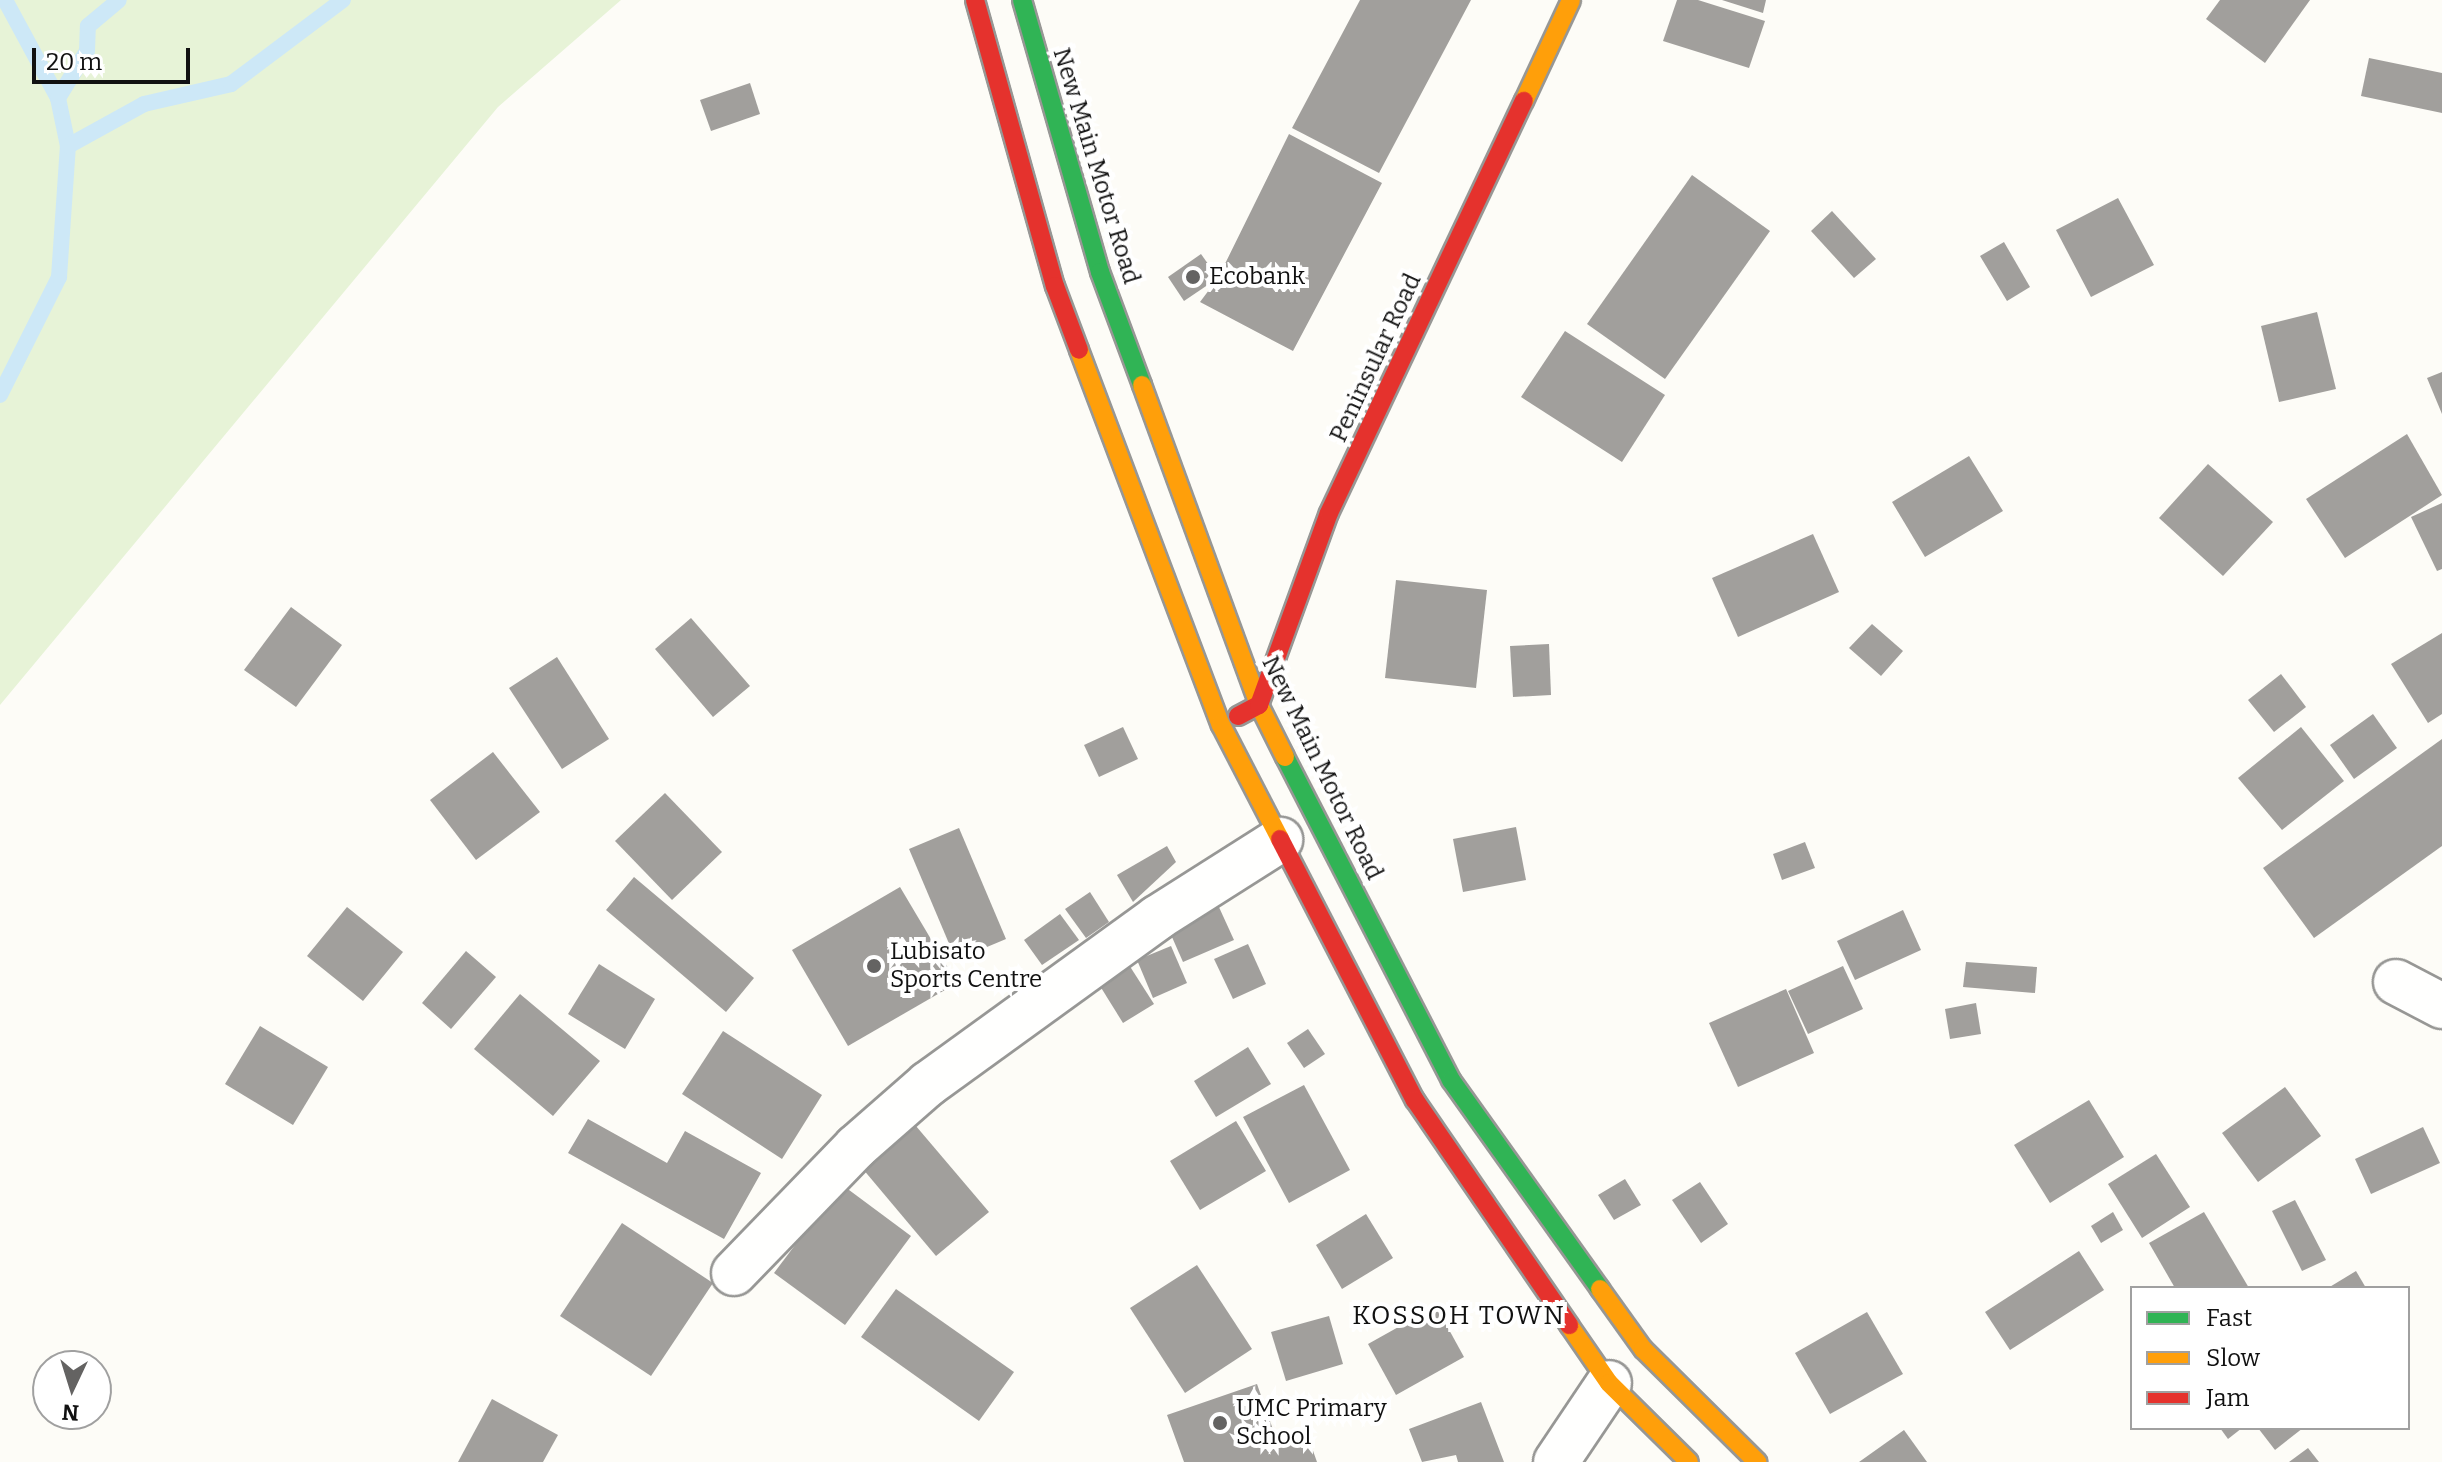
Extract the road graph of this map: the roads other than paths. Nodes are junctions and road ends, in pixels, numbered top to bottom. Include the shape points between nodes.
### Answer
1 (975, 0) edge
2 (1022, 0) edge
3 (1571, 0) edge
4 (1259, 705) junction
5 (1221, 725) junction
6 (1280, 840) junction
7 (2396, 982) dead end
8 (2442, 1006) edge
9 (734, 1273) dead end
10 (1609, 1383) junction
11 (1556, 1462) edge
12 (1689, 1462) edge
13 (1757, 1462) edge

1 - 5 main road via 1055,286
2 - 4 main road, New Main Motor Road via 1100,272
3 - 4 main road, Peninsular Road via 1329,513
4 - 5 main road
4 - 13 main road, New Main Motor Road via 1451,1080 1643,1349
5 - 6 main road
6 - 9 street via 1157,918 928,1084 856,1147
6 - 10 main road via 1415,1100
7 - 8 street
10 - 11 street
10 - 12 main road

